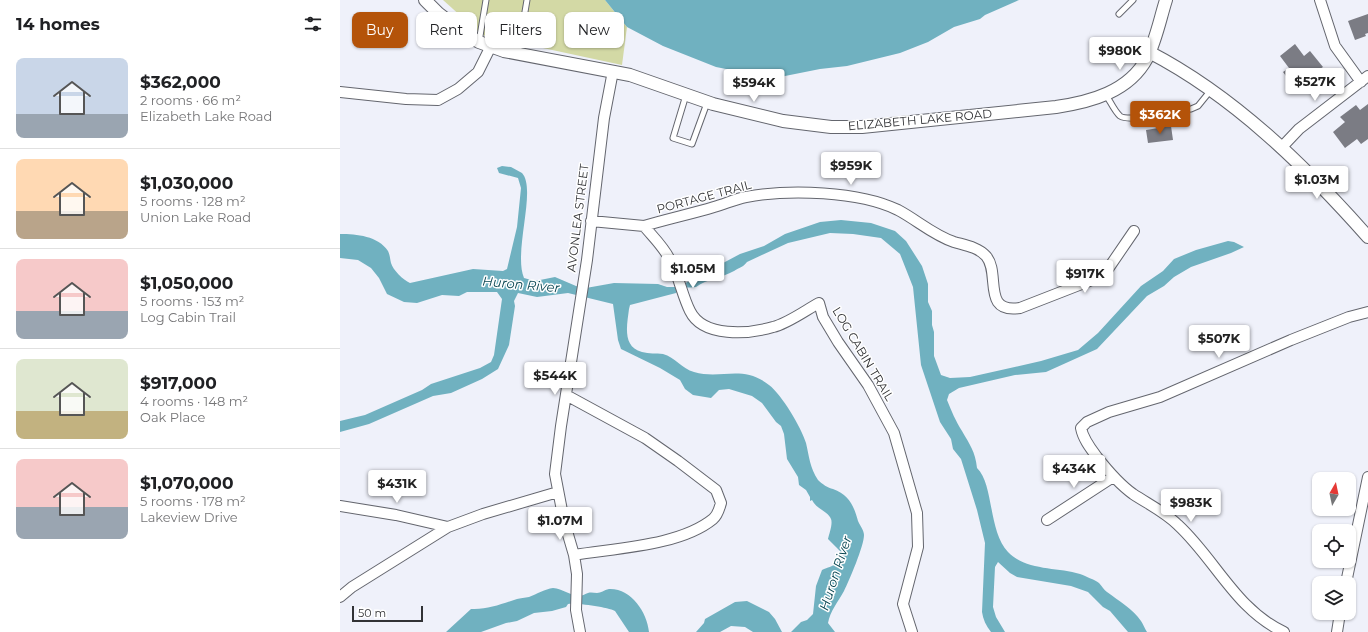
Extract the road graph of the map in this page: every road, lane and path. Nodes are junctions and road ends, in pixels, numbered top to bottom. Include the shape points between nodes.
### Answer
1 (425, 0) edge
2 (486, 0) edge
3 (527, 0) edge
4 (1134, 0) edge
5 (1166, 0) edge
6 (1320, 0) edge
7 (486, 12) edge
8 (1120, 14) dead end
9 (485, 44) joint
10 (498, 48) edge
11 (1149, 52) junction
12 (518, 54) junction
13 (613, 71) junction
14 (1364, 79) edge
15 (1211, 90) junction
16 (340, 92) edge
17 (686, 95) junction
18 (1106, 95) junction
19 (707, 102) junction
20 (1281, 148) junction
21 (591, 221) junction
22 (644, 226) junction
23 (1134, 231) dead end
24 (1368, 237) edge
25 (1368, 312) edge
26 (566, 396) junction
27 (1113, 477) junction
28 (1368, 477) edge
29 (558, 492) junction
30 (340, 506) edge
31 (1047, 520) dead end
32 (448, 527) junction
33 (574, 555) junction
34 (1347, 576) edge
35 (340, 597) edge
36 (1339, 620) edge
37 (580, 632) edge
38 (912, 632) edge
39 (1284, 632) edge
40 (1337, 632) edge

1 - 9 street, ELIZABETH LAKE ROAD via 464,33
2 - 7 lane
3 - 12 lane
4 - 8 lane
5 - 11 street, ELIZABETH LAKE ROAD
6 - 14 street via 1335,46
9 - 16 street via 483,64 478,72 458,89 438,100
10 - 12 street, ELIZABETH LAKE ROAD
11 - 15 street
11 - 18 street, ELIZABETH LAKE ROAD via 1138,71
12 - 13 street, ELIZABETH LAKE ROAD
13 - 17 street, ELIZABETH LAKE ROAD
13 - 21 street, AVONLEA STREET via 604,118
14 - 20 street via 1299,128
15 - 18 lane via 1198,106 1137,118 1120,115
15 - 20 street
17 - 19 street, ELIZABETH LAKE ROAD
17 - 19 lane via 673,138 692,144
18 - 19 street, ELIZABETH LAKE ROAD via 1084,103 1056,107 852,127 783,121
20 - 24 street via 1334,199
21 - 22 street
21 - 26 street, AVONLEA STREET
22 - 23 street, PORTAGE TRAIL via 745,197 781,193 839,194 879,203 898,211 938,235 984,254 990,265 996,298 1000,305 1007,309 1020,308 1097,278 1108,269
22 - 38 street, LOG CABIN TRAIL via 670,260 690,312 698,321 716,330 745,333 775,327 819,303 823,317 868,385 894,434 917,513 918,547 903,604
25 - 27 street via 1291,340 1160,397 1109,412 1087,422 1081,428 1082,434
26 - 29 street, AVONLEA STREET via 555,474
26 - 33 street via 645,438 716,490 721,503 713,519 695,530 621,549
27 - 31 street
27 - 39 street via 1178,524 1236,594 1271,626
28 - 34 street
29 - 32 street
29 - 33 street, AVONLEA STREET
30 - 32 street
32 - 35 street
33 - 37 street, AVONLEA STREET via 577,574 576,610
36 - 40 street

